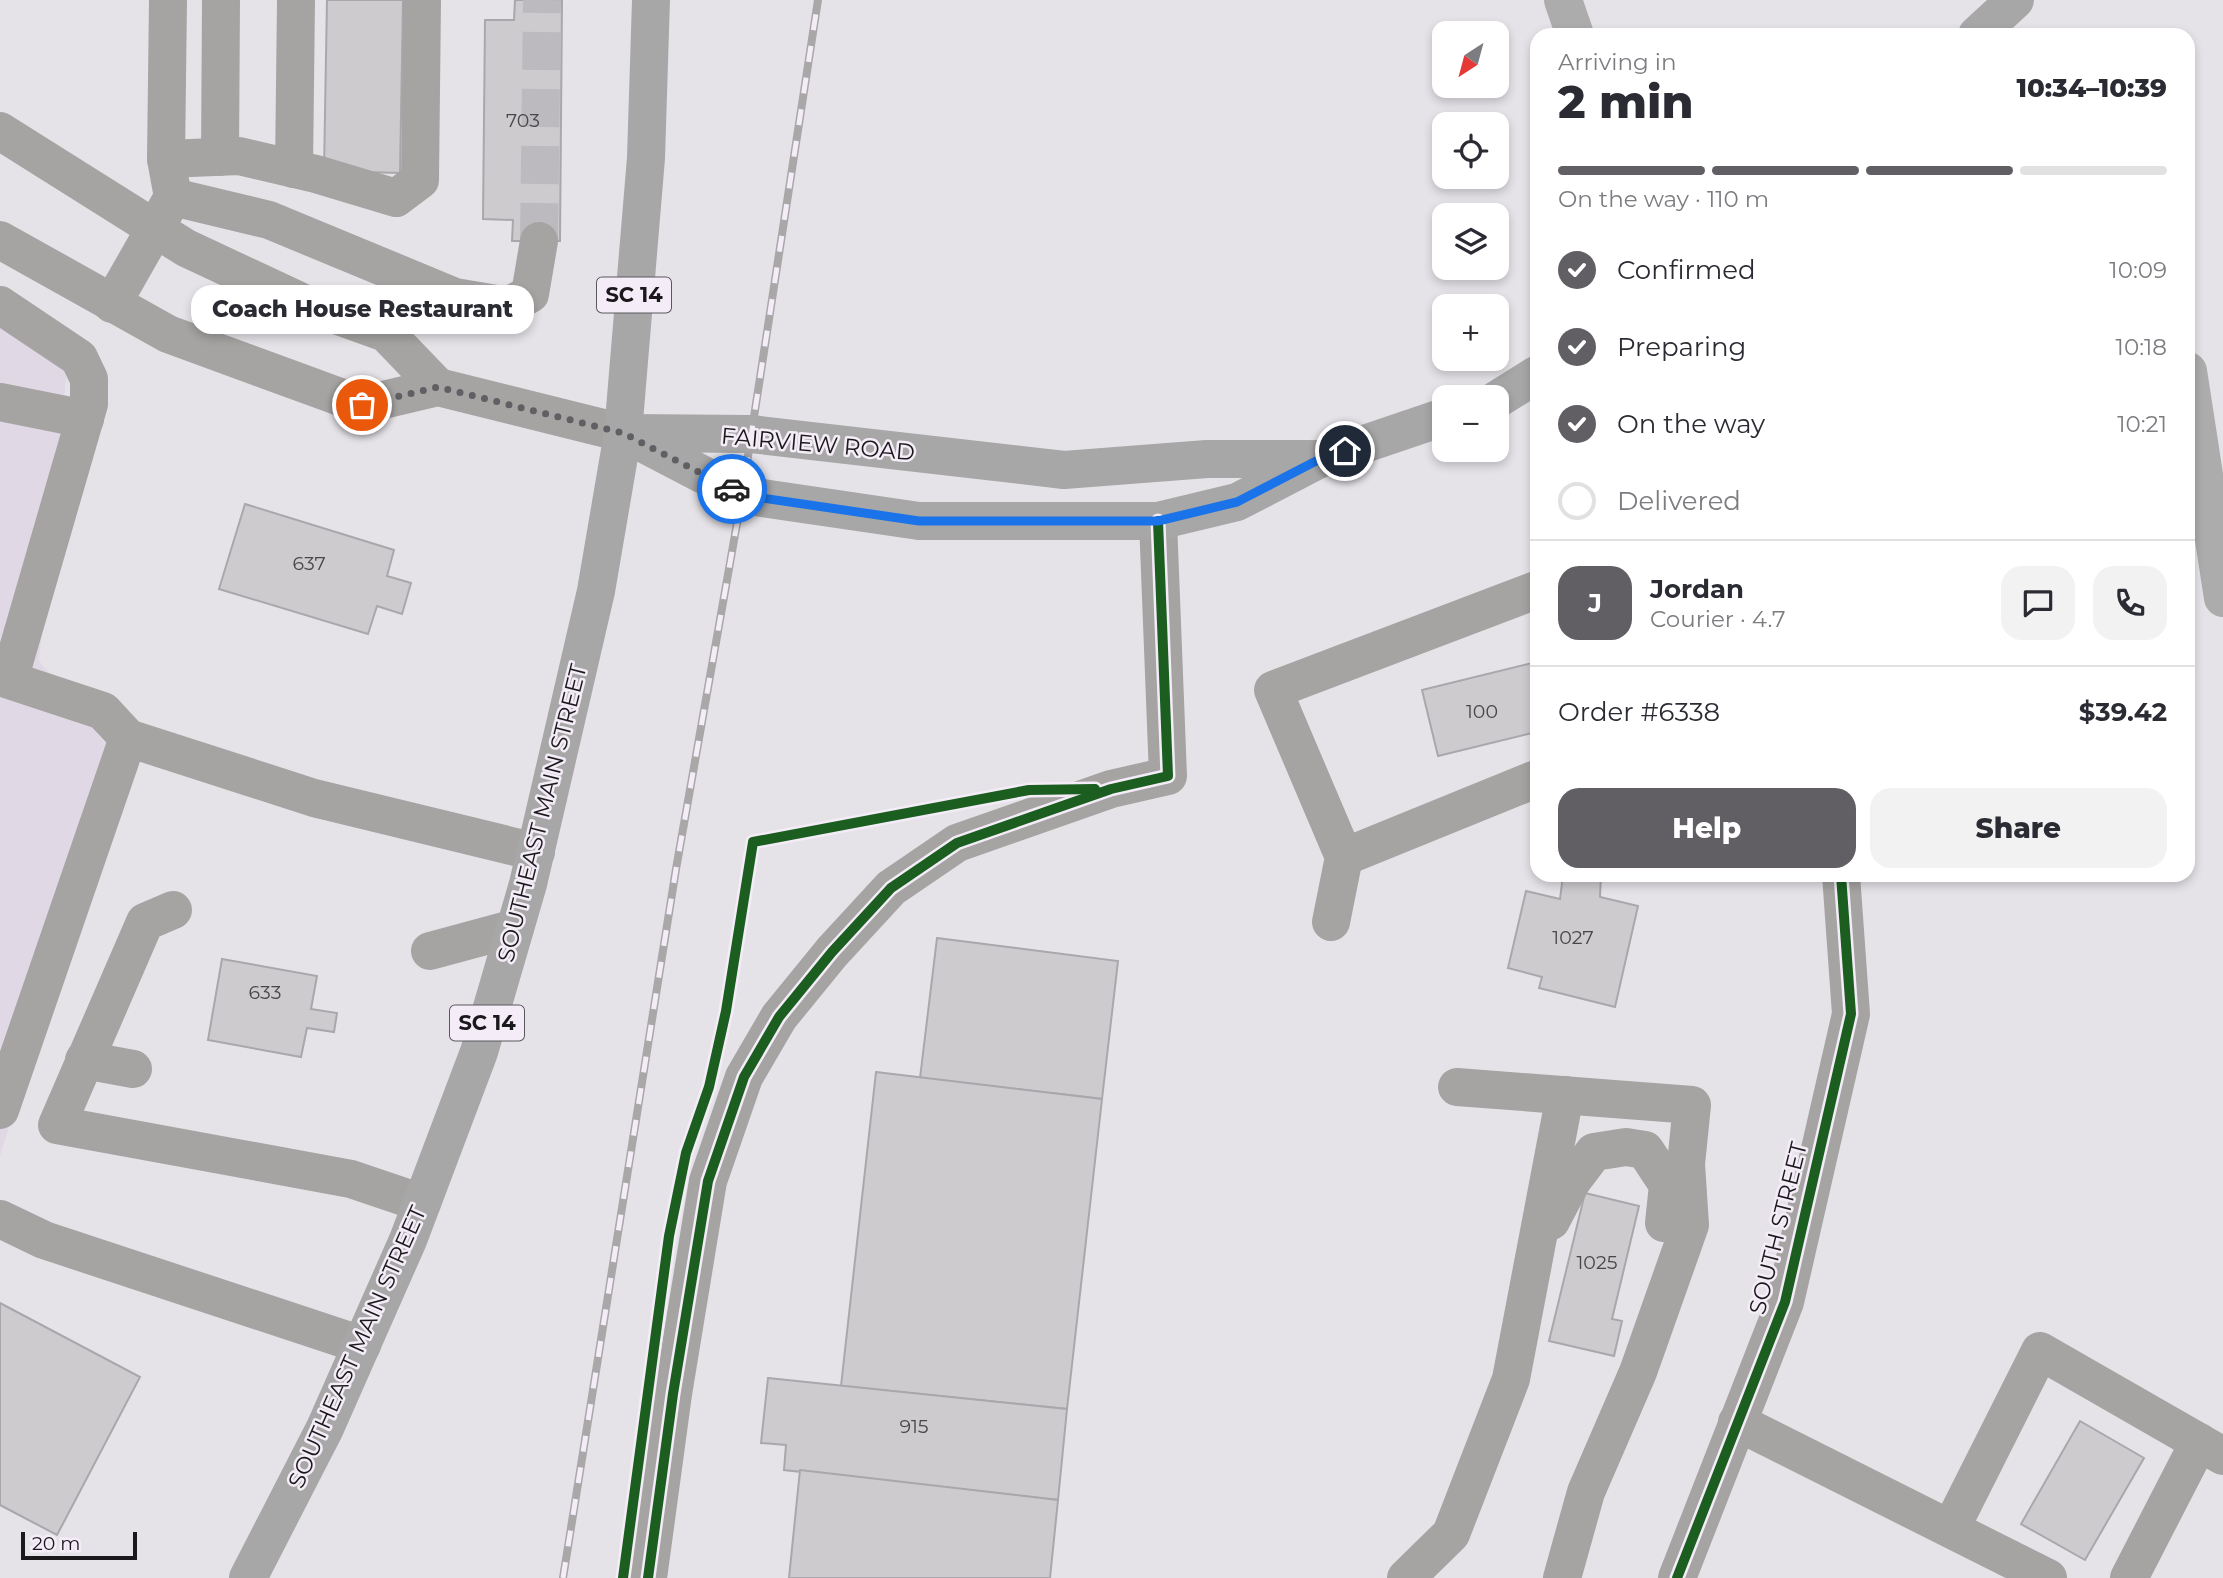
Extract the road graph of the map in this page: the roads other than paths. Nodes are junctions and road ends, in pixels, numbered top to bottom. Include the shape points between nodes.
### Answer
1 (168, 0) edge
2 (221, 0) edge
3 (296, 0) edge
4 (422, 0) edge
5 (651, 0) edge
6 (1563, 0) edge
7 (2015, 0) edge
8 (1573, 28) edge
9 (1985, 28) edge
10 (0, 131) edge
11 (220, 157) junction
12 (166, 159) junction
13 (294, 169) junction
14 (164, 213) junction
15 (0, 240) edge
16 (540, 241) tunnel mouth
17 (112, 304) junction
18 (0, 305) edge
19 (1530, 379) edge
20 (438, 387) junction
21 (1509, 392) edge
22 (0, 402) edge
23 (2195, 416) edge
24 (85, 419) junction
25 (1432, 421) edge
26 (623, 433) junction
27 (1320, 459) junction
28 (1158, 521) junction
29 (1530, 592) edge
30 (2223, 598) edge
31 (128, 738) junction
32 (1530, 781) edge
33 (536, 852) junction
34 (1344, 857) junction
35 (1842, 882) edge
36 (173, 910) dead end
37 (1331, 922) dead end
38 (515, 928) junction
39 (430, 951) dead end
40 (84, 1060) junction
41 (133, 1069) dead end
42 (1457, 1087) dead end
43 (1565, 1095) junction
44 (0, 1110) edge
45 (422, 1203) junction
46 (0, 1219) edge
47 (1533, 1248) junction
48 (1654, 1326) junction
49 (362, 1345) junction
50 (1738, 1422) junction
51 (2211, 1449) edge
52 (2175, 1488) junction
53 (1951, 1528) junction
54 (248, 1578) edge
55 (648, 1578) edge
56 (1406, 1578) edge
57 (1562, 1578) edge
58 (1677, 1578) edge
59 (2049, 1578) edge
60 (2102, 1578) edge
61 (2129, 1578) edge

1 - 12 street
2 - 11 street
3 - 13 street
4 - 13 street via 420,180 396,198
5 - 26 main road, SOUTHEAST MAIN STREET / SC 14 via 646,158
6 - 8 highway
7 - 9 main road
10 - 14 street
11 - 12 street
11 - 13 street via 239,156
12 - 14 street
14 - 16 street via 269,220 455,297 508,306 530,294
14 - 17 street
14 - 20 street via 186,248 308,304 386,332
15 - 17 street
17 - 20 street via 167,334 362,405
18 - 24 street via 79,358 89,380
19 - 21 main road
20 - 26 street
22 - 24 street
23 - 30 highway
24 - 31 street via 9,680 103,711
25 - 27 main road, FAIRVIEW ROAD
26 - 27 main road, FAIRVIEW ROAD via 751,434 1064,470 1207,459
26 - 28 main road, FAIRVIEW ROAD via 742,495 919,521
26 - 33 main road, SOUTHEAST MAIN STREET / SC 14 via 596,591
27 - 28 main road, FAIRVIEW ROAD via 1237,502
28 - 55 street via 1168,776 1111,789 957,843 891,888 779,1017 744,1077 708,1181
29 - 34 street via 1273,690
31 - 33 street via 314,798
31 - 44 street
32 - 34 street
33 - 38 main road, SOUTHEAST MAIN STREET / SC 14
34 - 37 street
35 - 50 street, SOUTH STREET via 1851,1014 1785,1302
36 - 40 street via 145,922
38 - 39 street
38 - 45 main road, SOUTHEAST MAIN STREET / SC 14 via 479,1052
40 - 41 street
40 - 45 street via 57,1125 351,1179
42 - 43 street
43 - 47 street
43 - 48 street via 1692,1105 1686,1164 1690,1225
45 - 49 main road, SOUTHEAST MAIN STREET / SC 14
46 - 49 street via 44,1240
47 - 48 street via 1594,1152 1626,1147 1645,1150 1668,1185
47 - 56 street via 1511,1379 1451,1534
48 - 57 street via 1586,1492
49 - 54 main road, SOUTHEAST MAIN STREET / SC 14
50 - 53 street
50 - 58 street, SOUTH STREET
51 - 52 street
51 - 53 street via 2040,1351
52 - 60 street via 2144,1497
52 - 61 street
53 - 59 street

